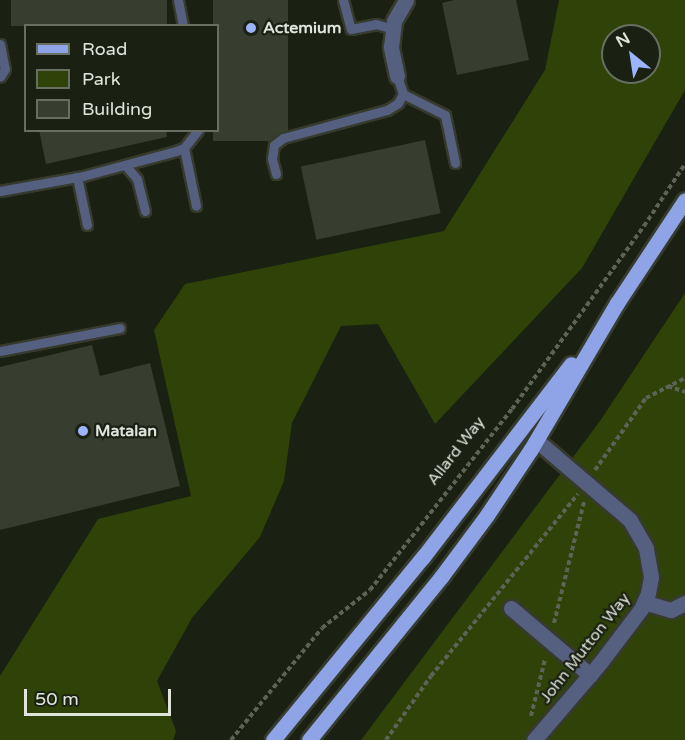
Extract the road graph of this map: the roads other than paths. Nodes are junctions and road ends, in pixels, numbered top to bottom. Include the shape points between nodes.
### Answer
1 (178, 0) edge
2 (343, 0) edge
3 (406, 0) edge
4 (183, 24) edge
5 (393, 29) junction
6 (0, 44) edge
7 (396, 76) joint
8 (0, 77) edge
9 (403, 94) junction
10 (196, 132) edge
11 (184, 148) junction
12 (455, 163) dead end
13 (125, 165) junction
14 (276, 174) dead end
15 (77, 177) junction
16 (0, 191) edge
17 (685, 200) edge
18 (196, 206) dead end
19 (145, 211) dead end
20 (87, 225) dead end
21 (618, 303) junction
22 (120, 328) dead end
23 (0, 351) edge
24 (536, 440) junction
25 (644, 602) junction
26 (685, 603) edge
27 (511, 608) dead end
28 (590, 675) junction
29 (273, 740) edge
30 (309, 740) edge
31 (534, 740) edge

1 - 4 lane
2 - 5 lane via 351,29 376,24
3 - 5 street
5 - 7 street via 391,46
6 - 8 lane via 5,69
7 - 9 lane
9 - 12 lane via 445,114
9 - 14 lane via 398,104 387,110 283,138 274,145
10 - 11 lane
11 - 13 lane
11 - 18 lane
13 - 15 lane
13 - 19 lane via 136,179
15 - 16 lane
15 - 20 lane
17 - 21 main road
21 - 24 main road
21 - 29 main road via 423,557
22 - 23 lane
24 - 25 street, John Mutton Way via 630,520 646,548 651,577
24 - 30 main road via 441,577
25 - 26 street via 671,610
25 - 28 street, John Mutton Way
27 - 28 street
28 - 31 street, John Mutton Way

